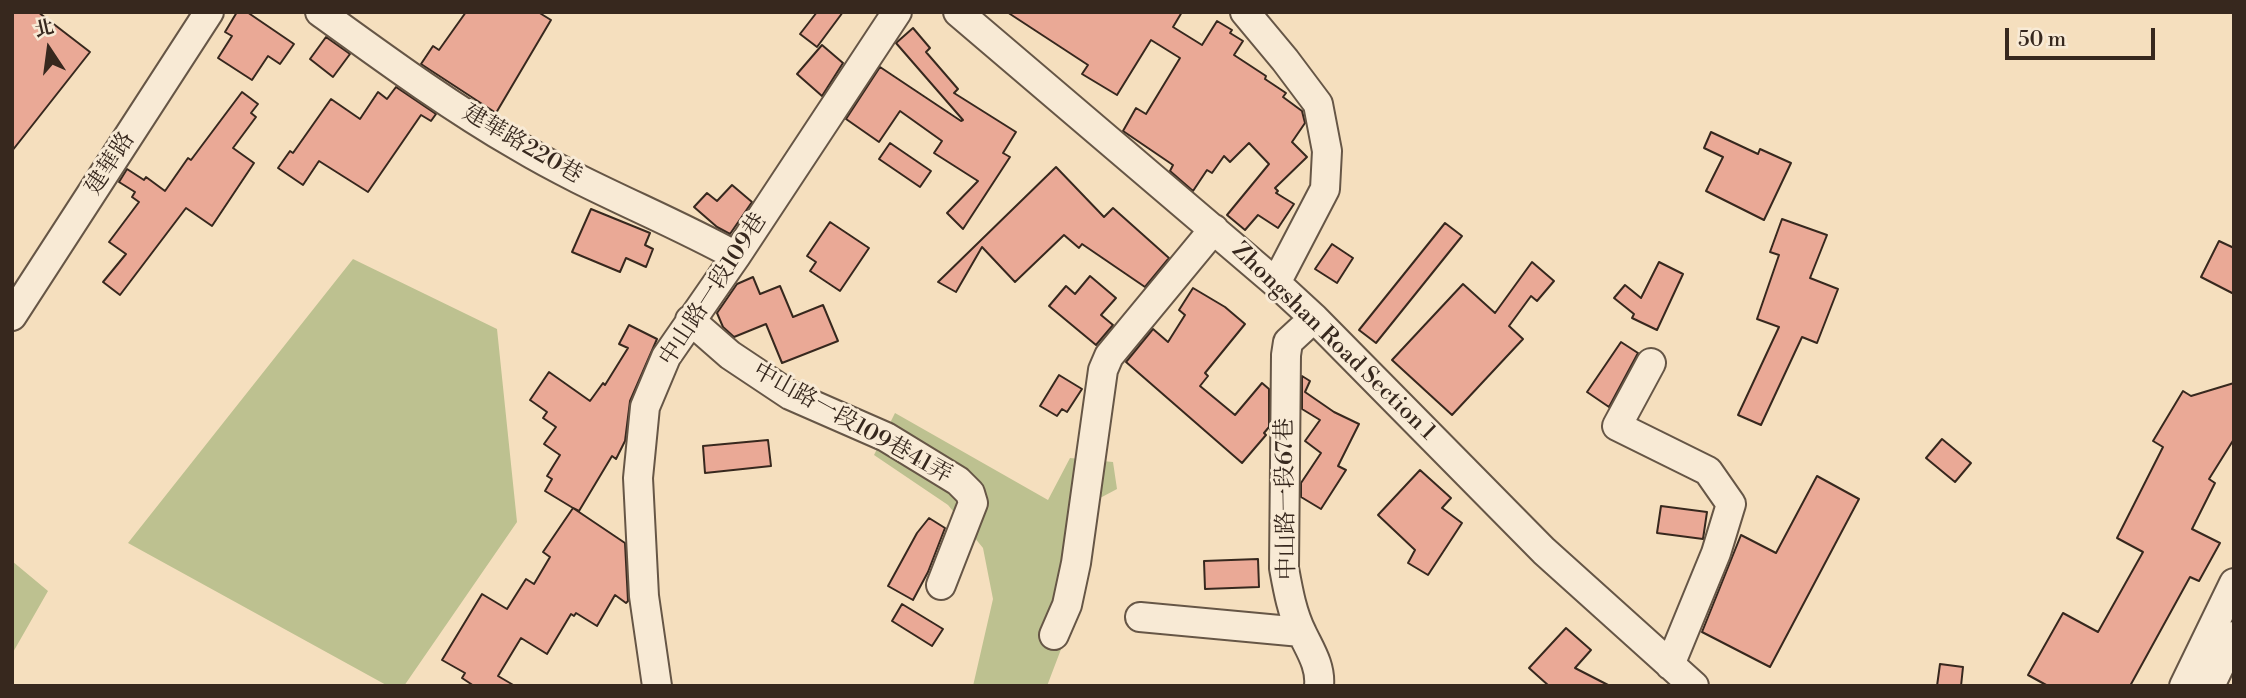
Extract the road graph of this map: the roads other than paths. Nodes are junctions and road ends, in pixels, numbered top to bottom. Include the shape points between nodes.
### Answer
1 (209, 12) edge
2 (320, 12) edge
3 (897, 12) edge
4 (958, 12) edge
5 (1245, 12) edge
6 (1214, 229) junction
7 (736, 256) junction
8 (1276, 283) junction
9 (12, 316) edge
10 (1314, 318) junction
11 (690, 320) junction
12 (1651, 363) dead end
13 (2234, 583) edge
14 (942, 585) dead end
15 (1140, 617) dead end
16 (1301, 632) junction
17 (1054, 635) dead end
18 (2234, 636) edge
19 (1670, 665) junction
20 (657, 686) edge
21 (1320, 686) edge
22 (1695, 686) edge
23 (2183, 686) edge
24 (2210, 686) edge

1 - 9 street, 建華路
2 - 7 street, 建華路220巷 via 423,87 518,147
3 - 7 street, 中山路一段109巷
4 - 6 street, Zhongshan Road Section 1
5 - 8 street via 1318,104 1327,151 1325,189
6 - 8 street, Zhongshan Road Section 1
6 - 17 street via 1109,356 1103,370 1076,563 1067,605
7 - 11 street, 中山路一段109巷
8 - 10 street, Zhongshan Road Section 1
10 - 16 street, 中山路一段67巷 via 1288,342 1286,355 1284,568
10 - 19 street, Zhongshan Road Section 1 via 1545,551
11 - 14 street, 中山路一段109巷41弄 via 730,355 790,395 886,437 970,493 973,503
11 - 20 street, 中山路一段109巷 via 666,357 645,407 639,466 644,596
12 - 19 street via 1617,426 1708,471 1731,504
13 - 23 street
15 - 16 street
16 - 21 street, 中山路一段67巷 via 1313,652
18 - 24 street
19 - 22 street, Zhongshan Road Section 1

